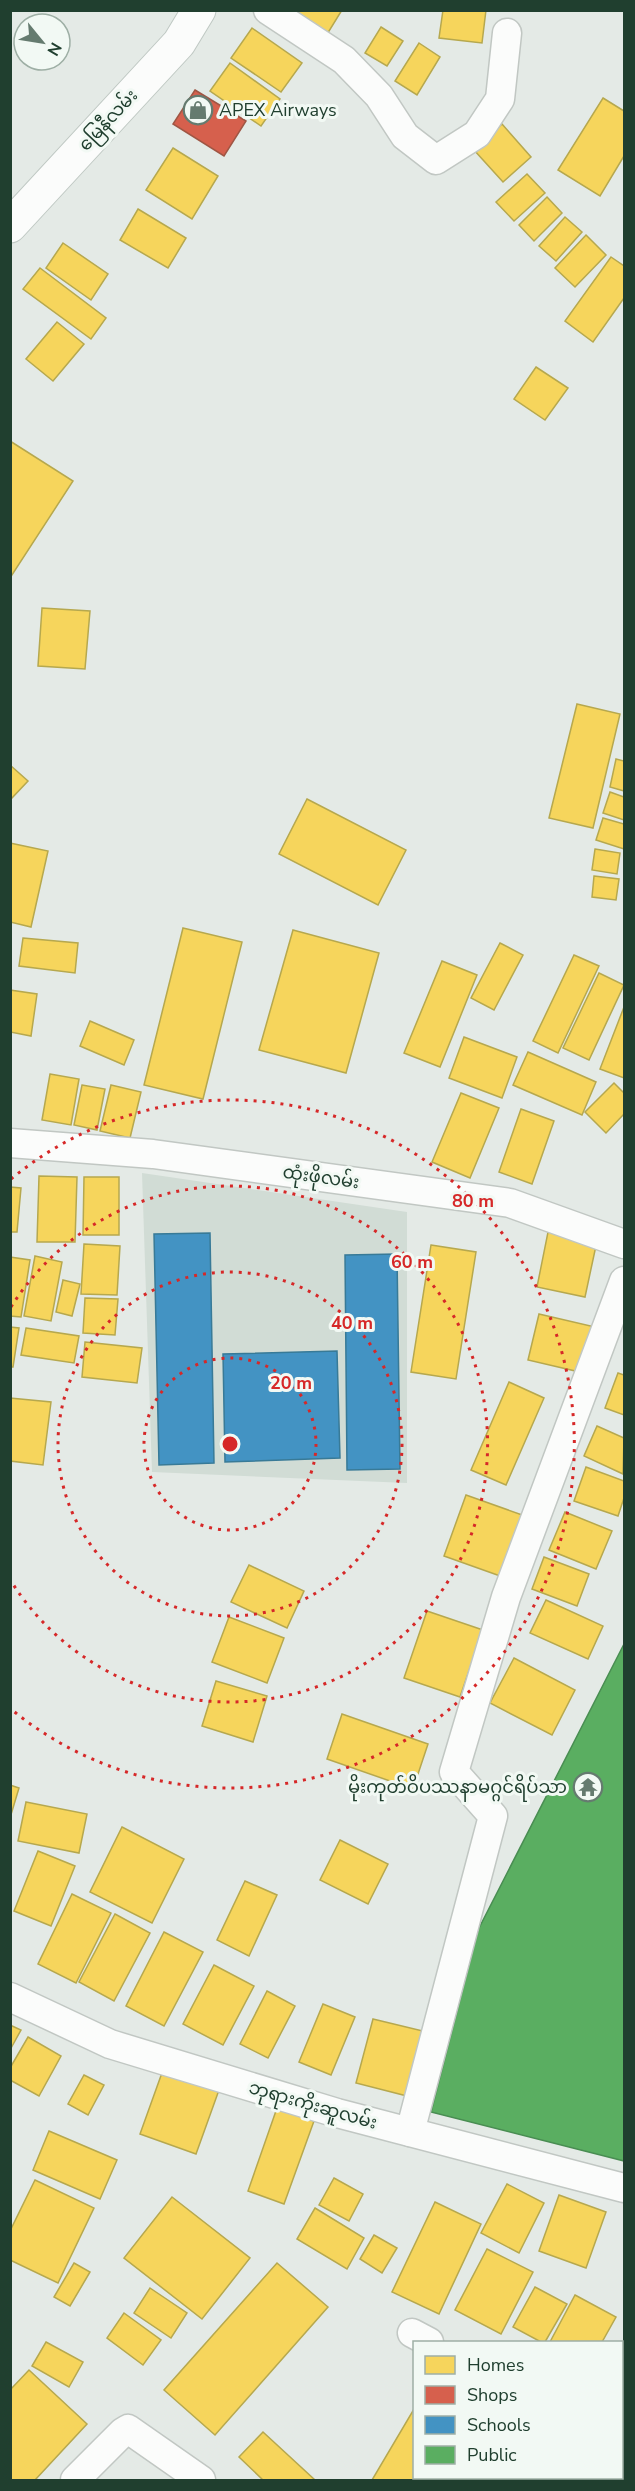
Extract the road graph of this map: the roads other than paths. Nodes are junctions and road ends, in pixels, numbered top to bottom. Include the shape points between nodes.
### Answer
1 (200, 10) edge
2 (268, 10) edge
3 (507, 33) dead end
4 (10, 226) edge
5 (10, 1143) edge
6 (624, 1244) edge
7 (624, 1281) edge
8 (10, 1997) edge
9 (410, 2132) junction
10 (624, 2188) edge
11 (75, 2481) edge
12 (201, 2481) edge

1 - 4 main road, မြေနီလမ်း via 179,43
2 - 3 street via 344,60 380,96 405,136 436,160 477,134 500,99
5 - 6 street, ထုံးဖိုလမ်း via 153,1154 510,1203
7 - 9 street via 506,1597 454,1772 493,1816
8 - 9 street, ဘုရားကိုးဆူလမ်း via 110,2044
9 - 10 street, ဘုရားကိုးဆူလမ်း
11 - 12 street via 128,2429

